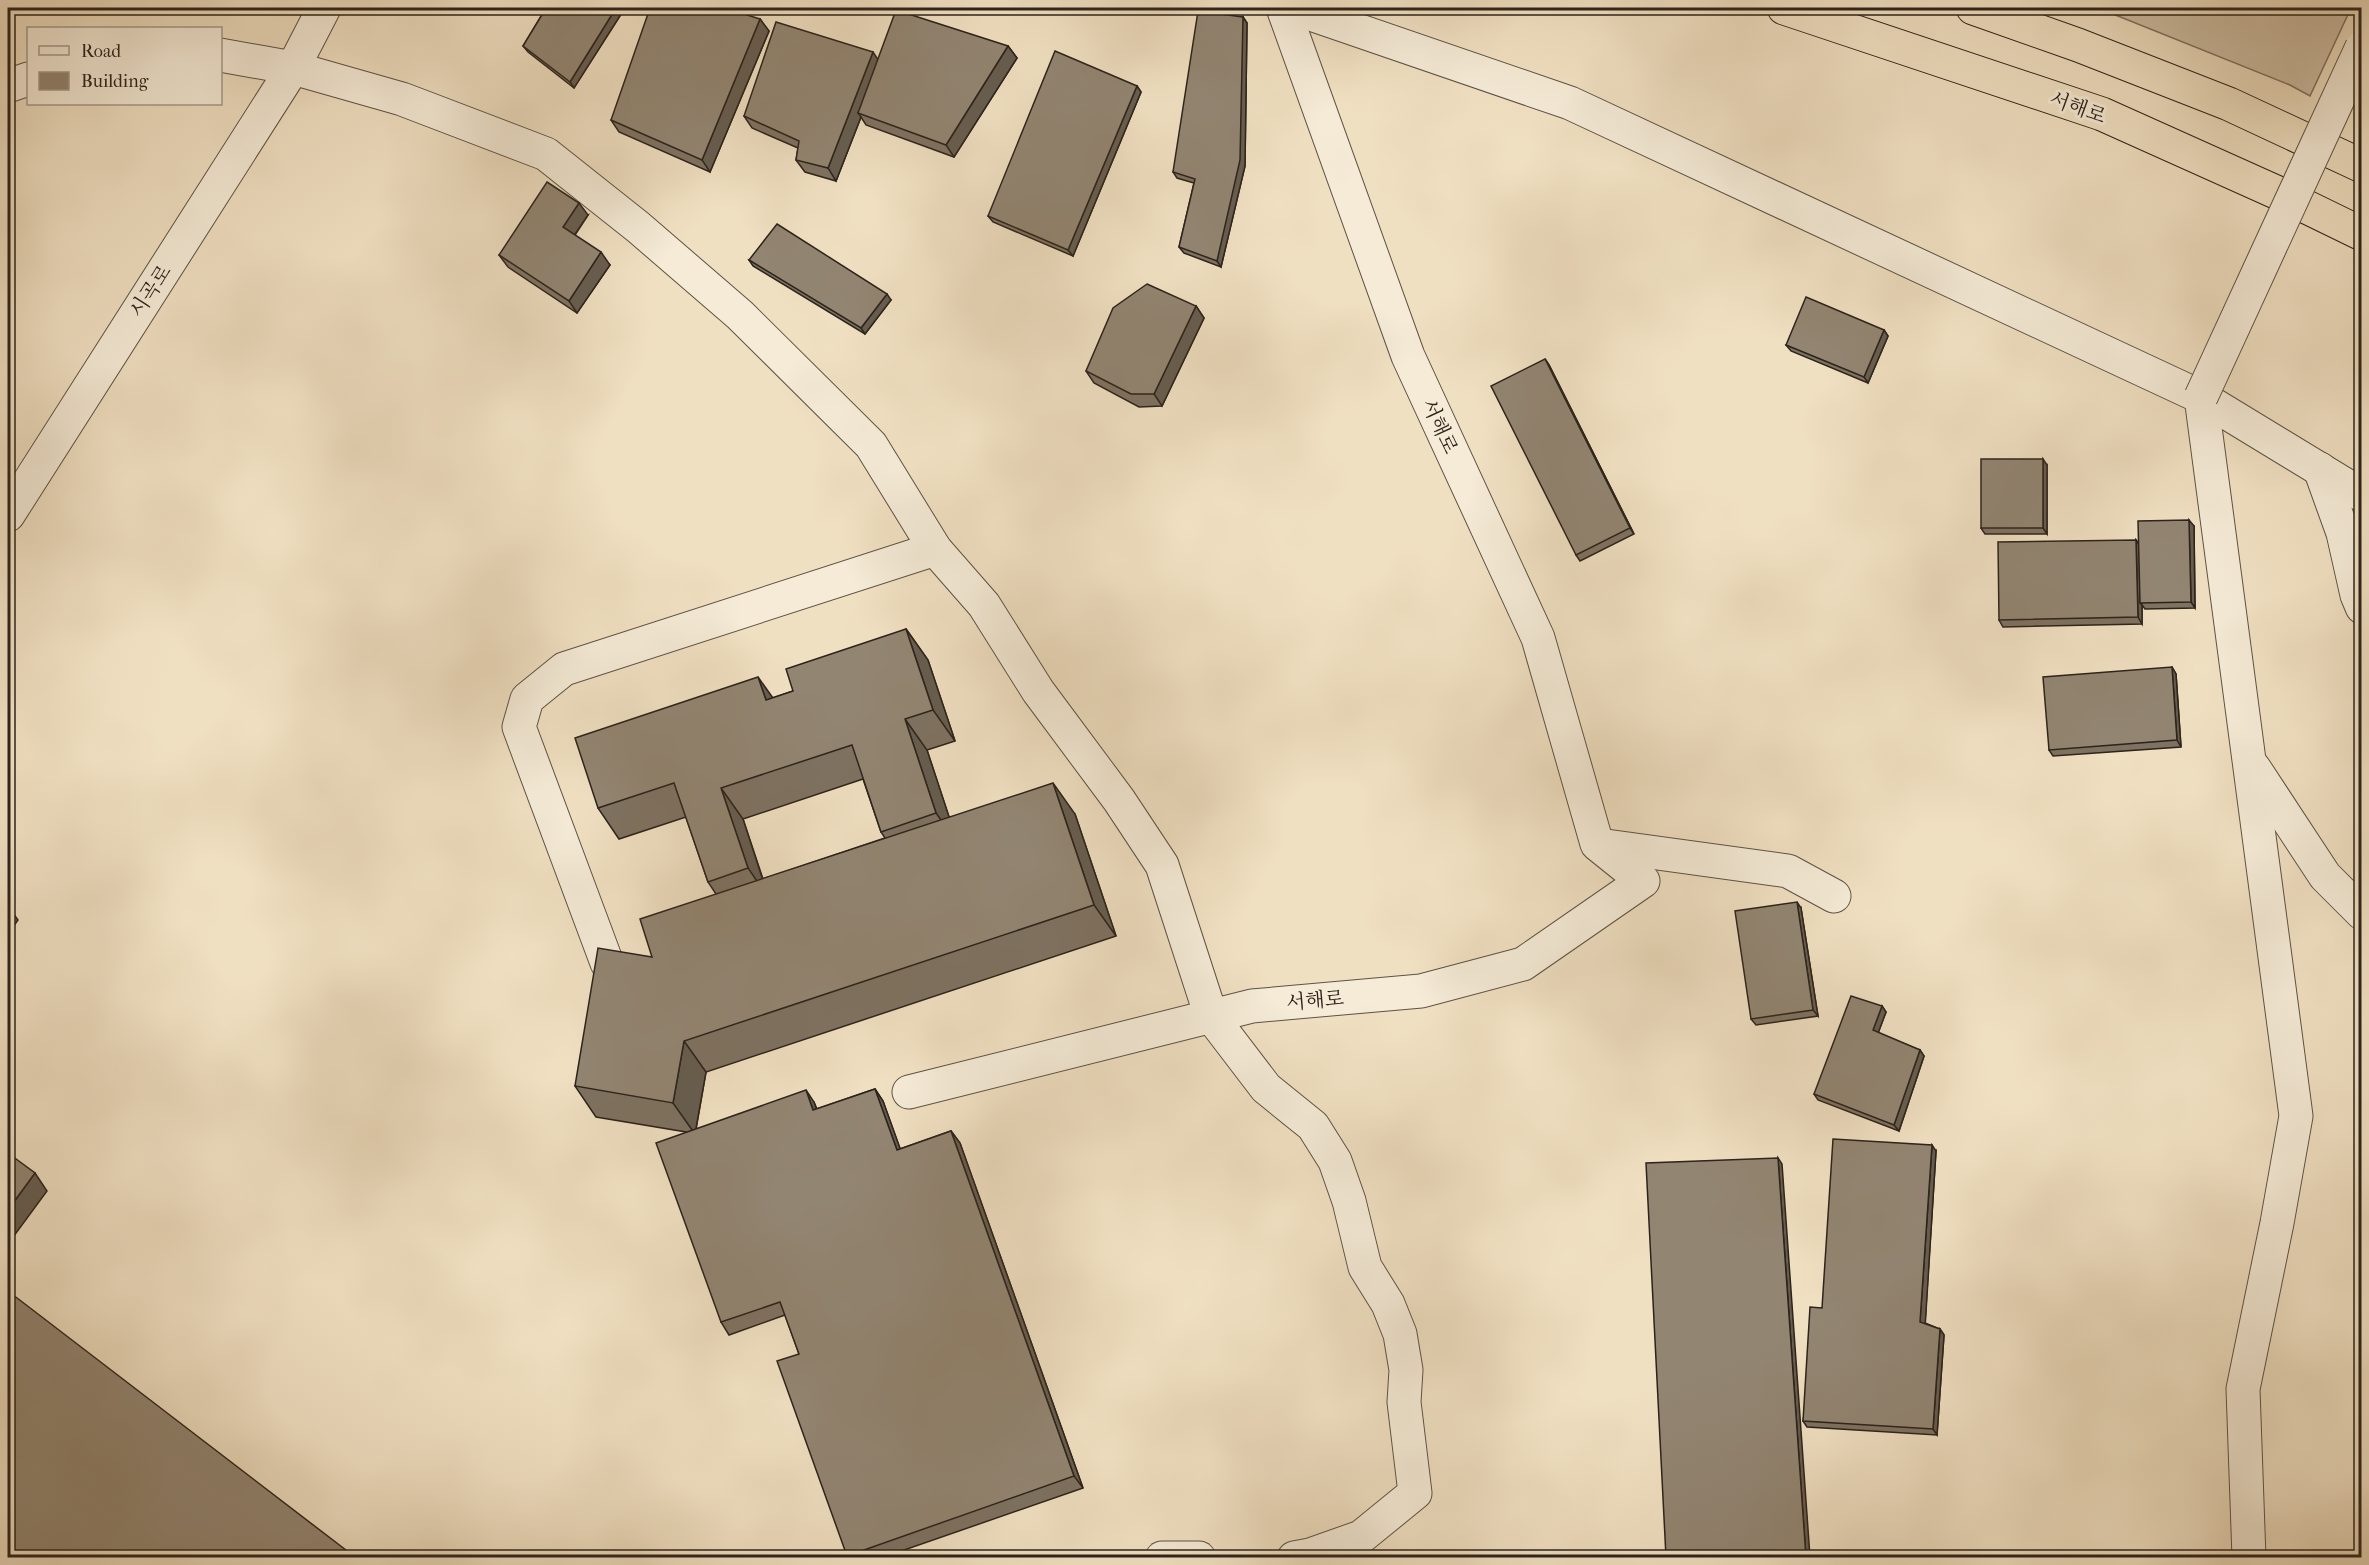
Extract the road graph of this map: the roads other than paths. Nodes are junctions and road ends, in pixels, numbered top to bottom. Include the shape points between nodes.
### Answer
1 (324, 8) edge
2 (1283, 8) edge
3 (1293, 8) edge
4 (1784, 8) edge
5 (1973, 8) edge
6 (2361, 47) edge
7 (222, 56) edge
8 (293, 68) junction
9 (27, 80) edge
10 (8, 86) edge
11 (2361, 166) edge
12 (2361, 234) edge
13 (2201, 397) junction
14 (2320, 469) junction
15 (2361, 495) edge
16 (8, 515) edge
17 (935, 549) junction
18 (2361, 607) edge
19 (2249, 761) junction
20 (1597, 844) junction
21 (1834, 896) dead end
22 (2361, 913) edge
23 (608, 963) edge
24 (1211, 1016) junction
25 (909, 1092) dead end
26 (1162, 1557) edge
27 (1199, 1557) edge
28 (1294, 1557) edge
29 (2249, 1557) edge

1 - 8 street, 시곡로
2 - 20 street, 서해로 via 1408,356 1538,638
3 - 13 street via 1570,103
4 - 12 highway, 서해로 via 2102,114
5 - 11 highway via 2229,104
6 - 13 street, bridge
7 - 8 street
8 - 16 street, 시곡로
8 - 17 street via 402,99 546,154 740,315 871,445
9 - 10 street
13 - 14 street
13 - 19 street
14 - 15 street
14 - 18 street via 2343,533
17 - 23 street via 564,669 527,699 519,727
17 - 24 street via 984,605 1038,691 1162,865
19 - 22 street via 2325,876
19 - 29 street via 2296,1116 2243,1389
20 - 21 street via 1788,871
20 - 24 street, 서해로 via 1643,881 1523,964 1421,991 1252,1006
24 - 25 street, 서해로
24 - 28 street via 1266,1088 1313,1126 1335,1161 1365,1267 1388,1304 1400,1334 1406,1370 1404,1402 1415,1493 1361,1537
26 - 27 street

